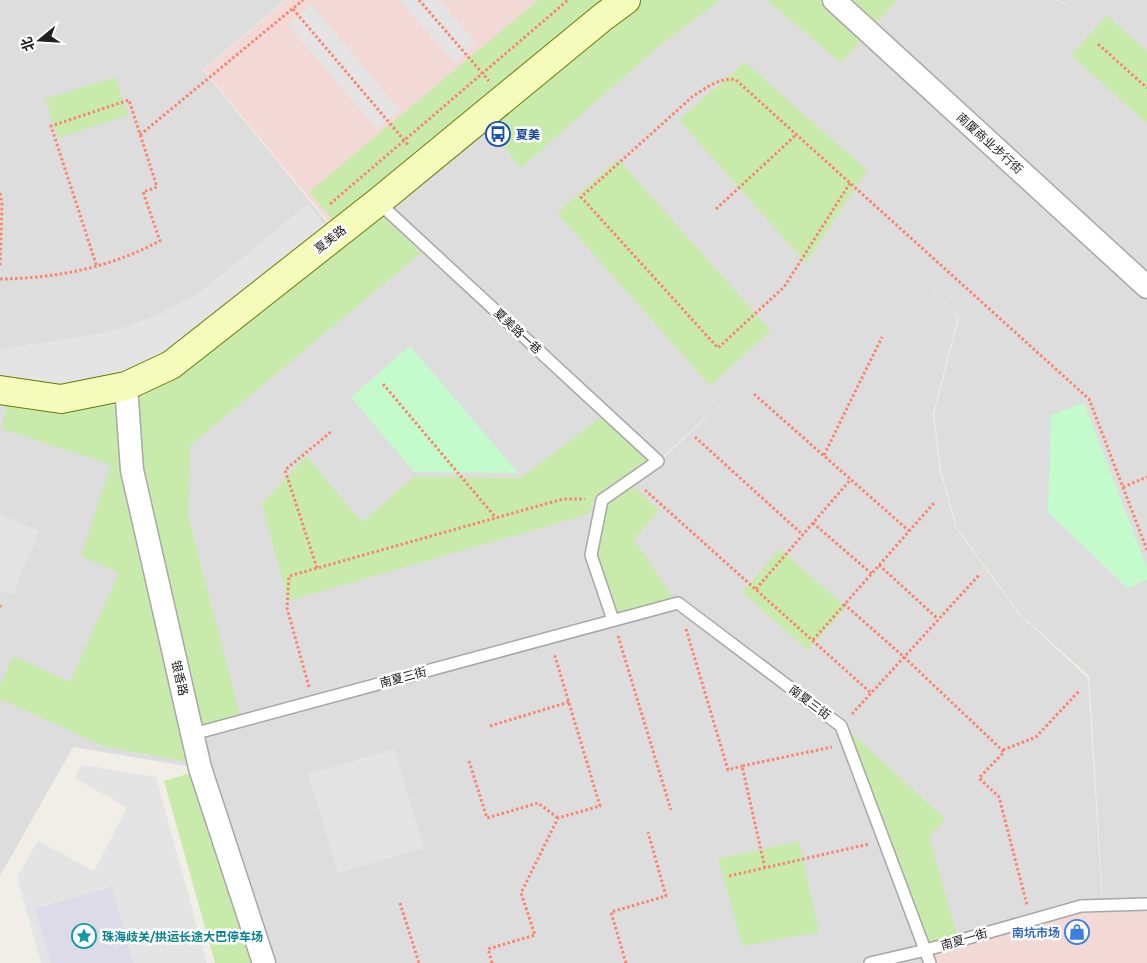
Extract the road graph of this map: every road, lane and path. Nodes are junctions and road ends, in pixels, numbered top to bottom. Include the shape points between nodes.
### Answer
1 (303, 0) edge
2 (419, 0) edge
3 (568, 0) edge
4 (626, 0) edge
5 (834, 0) edge
6 (293, 9) junction
7 (1098, 44) dead end
8 (483, 73) junction
9 (1147, 88) edge
10 (504, 98) junction
11 (797, 134) junction
12 (140, 135) junction
13 (404, 140) junction
14 (424, 164) junction
15 (850, 183) junction
16 (0, 193) edge
17 (378, 202) junction
18 (330, 204) dead end
19 (716, 209) dead end
20 (0, 267) edge
21 (97, 267) junction
22 (0, 279) edge
23 (1147, 287) edge
24 (882, 337) dead end
25 (383, 384) dead end
26 (126, 386) junction
27 (0, 390) edge
28 (754, 394) dead end
29 (332, 431) dead end
30 (695, 437) dead end
31 (824, 455) junction
32 (1147, 477) edge
33 (633, 479) junction
34 (851, 479) junction
35 (1123, 487) junction
36 (592, 499) dead end
37 (934, 503) dead end
38 (496, 518) junction
39 (813, 523) junction
40 (909, 531) junction
41 (803, 535) junction
42 (1147, 550) edge
43 (879, 565) junction
44 (317, 568) junction
45 (872, 574) junction
46 (980, 574) dead end
47 (756, 589) junction
48 (678, 603) junction
49 (844, 604) junction
50 (938, 619) junction
51 (613, 620) junction
52 (550, 638) junction
53 (813, 640) junction
54 (904, 657) junction
55 (1079, 691) dead end
56 (871, 693) junction
57 (313, 702) junction
58 (569, 702) junction
59 (490, 726) dead end
60 (841, 726) junction
61 (193, 734) junction
62 (848, 743) junction
63 (1003, 750) junction
64 (469, 761) dead end
65 (742, 766) junction
66 (671, 810) dead end
67 (558, 818) junction
68 (648, 832) dead end
69 (885, 840) junction
70 (764, 868) junction
71 (729, 876) dead end
72 (400, 902) dead end
73 (1147, 904) edge
74 (1031, 920) junction
75 (926, 950) junction
76 (264, 963) edge
77 (419, 963) edge
78 (492, 963) edge
79 (626, 963) edge
80 (870, 963) edge
81 (930, 963) edge

1 - 6 path
2 - 8 path
3 - 8 path
4 - 10 street, 夏美路
5 - 23 street, 南厦商业步行街
6 - 12 path
6 - 13 path
7 - 9 path
8 - 10 path
8 - 13 path
10 - 14 street, 夏美路
11 - 15 path
11 - 15 path via 736,80 724,80 692,97 581,197 718,348 784,287
11 - 19 path
12 - 21 path via 157,188 143,192 160,241
12 - 21 path via 129,100 51,126
13 - 14 path
13 - 18 path
14 - 17 street, 夏美路
15 - 35 path via 1089,399
16 - 20 path
17 - 26 street, 夏美路 via 171,365
17 - 33 lane, 夏美路一巷 via 658,461
21 - 22 path via 35,278
24 - 31 path
25 - 38 path
26 - 27 street, 夏美路 via 61,399
26 - 61 street, 银香路 via 132,470
28 - 31 path
29 - 44 path via 285,470
30 - 41 path
31 - 34 path
32 - 35 path
33 - 47 path
33 - 51 lane via 602,500 591,555
34 - 39 path
34 - 40 path
35 - 42 path
36 - 38 path via 563,499
37 - 40 path
38 - 44 path
39 - 41 path
39 - 45 path
40 - 43 path
41 - 47 path
43 - 45 path
43 - 50 path
44 - 57 path via 289,576 287,608
45 - 49 path
46 - 50 path
47 - 53 path
48 - 51 lane, 南夏三街
48 - 60 lane, 南夏三街
48 - 65 path via 728,770
49 - 53 path
49 - 54 path
50 - 54 path
51 - 52 lane, 南夏三街
51 - 66 path
52 - 57 lane, 南夏三街
52 - 58 path
53 - 56 path
54 - 56 path
54 - 63 path
55 - 63 path via 1036,737
56 - 60 path
57 - 61 lane, 南夏三街
58 - 59 path
58 - 67 path via 600,806
60 - 62 lane, 南夏三街
61 - 76 street, 银香路 via 200,768
62 - 65 path
62 - 69 lane, 南夏三街
63 - 74 path via 978,778 999,797
64 - 67 path via 487,818 538,803
65 - 70 path
67 - 78 path via 521,893 535,936 488,950
68 - 79 path via 666,896 611,912
69 - 70 path
69 - 75 lane, 南夏三街
70 - 71 path
72 - 77 path
73 - 74 lane, 南夏一街 via 1081,906
74 - 75 lane, 南夏一街
75 - 80 lane, 南夏一街
75 - 81 lane, 南夏三街

